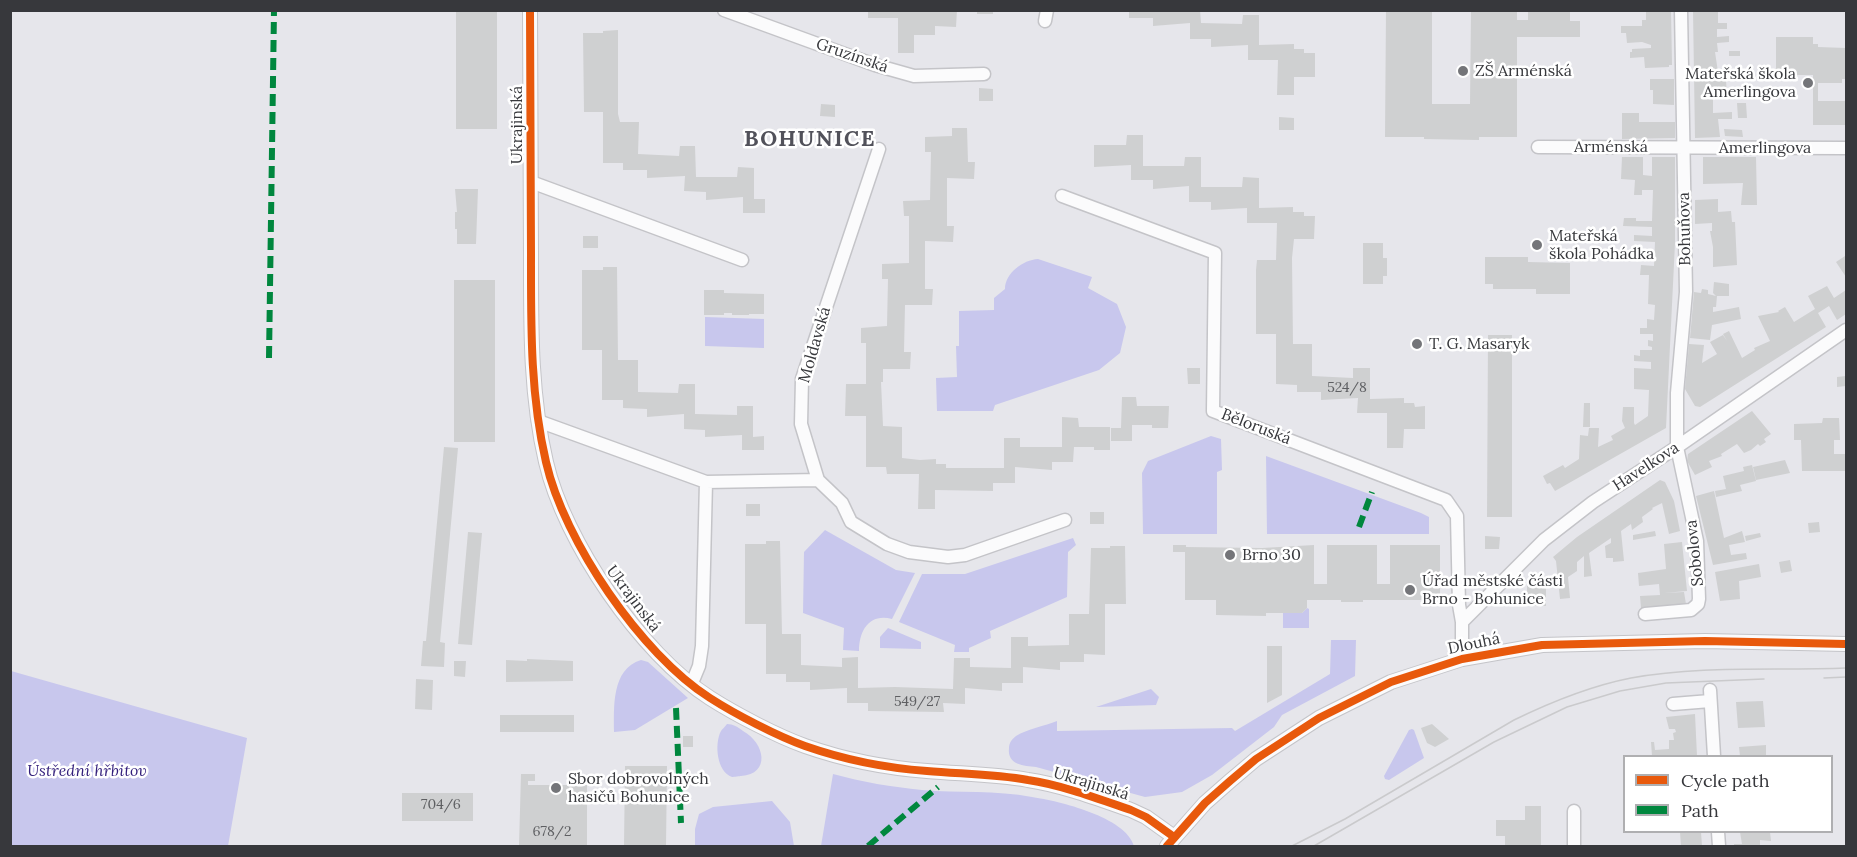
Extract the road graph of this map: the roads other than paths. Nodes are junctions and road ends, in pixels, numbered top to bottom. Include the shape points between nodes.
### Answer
1 (530, 10) edge
2 (724, 10) edge
3 (1682, 10) edge
4 (984, 74) dead end
5 (1538, 147) dead end
6 (1684, 148) junction
7 (1846, 148) edge
8 (879, 149) dead end
9 (531, 182) junction
10 (1062, 196) dead end
11 (742, 260) dead end
12 (1846, 330) edge
13 (538, 421) junction
14 (1677, 447) junction
15 (818, 480) junction
16 (706, 482) junction
17 (1065, 520) dead end
18 (1645, 614) dead end
19 (1462, 622) junction
20 (1846, 644) edge
21 (1462, 659) junction
22 (692, 684) junction
23 (1673, 704) dead end
24 (1714, 755) edge
25 (1574, 811) dead end
26 (1171, 842) edge
27 (1574, 846) edge

1 - 9 street, Ukrajinská
2 - 4 street, Gruzínská via 914,76
3 - 6 street, Bohuňova
5 - 6 street, Arménská
6 - 7 street, Amerlingova
6 - 14 street, Bohuňova via 1686,292 1677,393
8 - 15 street, Moldavská via 802,379 801,424
9 - 11 street, Ukrajinská
9 - 13 street, Ukrajinská via 531,360
10 - 19 street, Běloruská via 1215,253 1213,411 1446,500 1457,516
12 - 14 street, Havelkova
13 - 16 street
13 - 22 street, Ukrajinská via 546,465 567,523 602,584 643,637
14 - 18 street, Sobolova via 1697,541 1698,604 1691,610
14 - 19 street, Havelkova via 1593,502 1544,540
15 - 16 street
15 - 17 street, Moldavská via 842,503 851,522 887,544 928,556 965,555
16 - 22 street via 702,645
19 - 21 street, Běloruská
20 - 21 street, Dlouhá via 1705,641 1542,645
21 - 26 street, Dlouhá via 1397,680 1319,718 1256,759 1205,804
22 - 26 street, Ukrajinská via 709,697 806,747 900,769 1031,780 1131,810 1146,817
23 - 24 street via 1710,696
25 - 27 street

